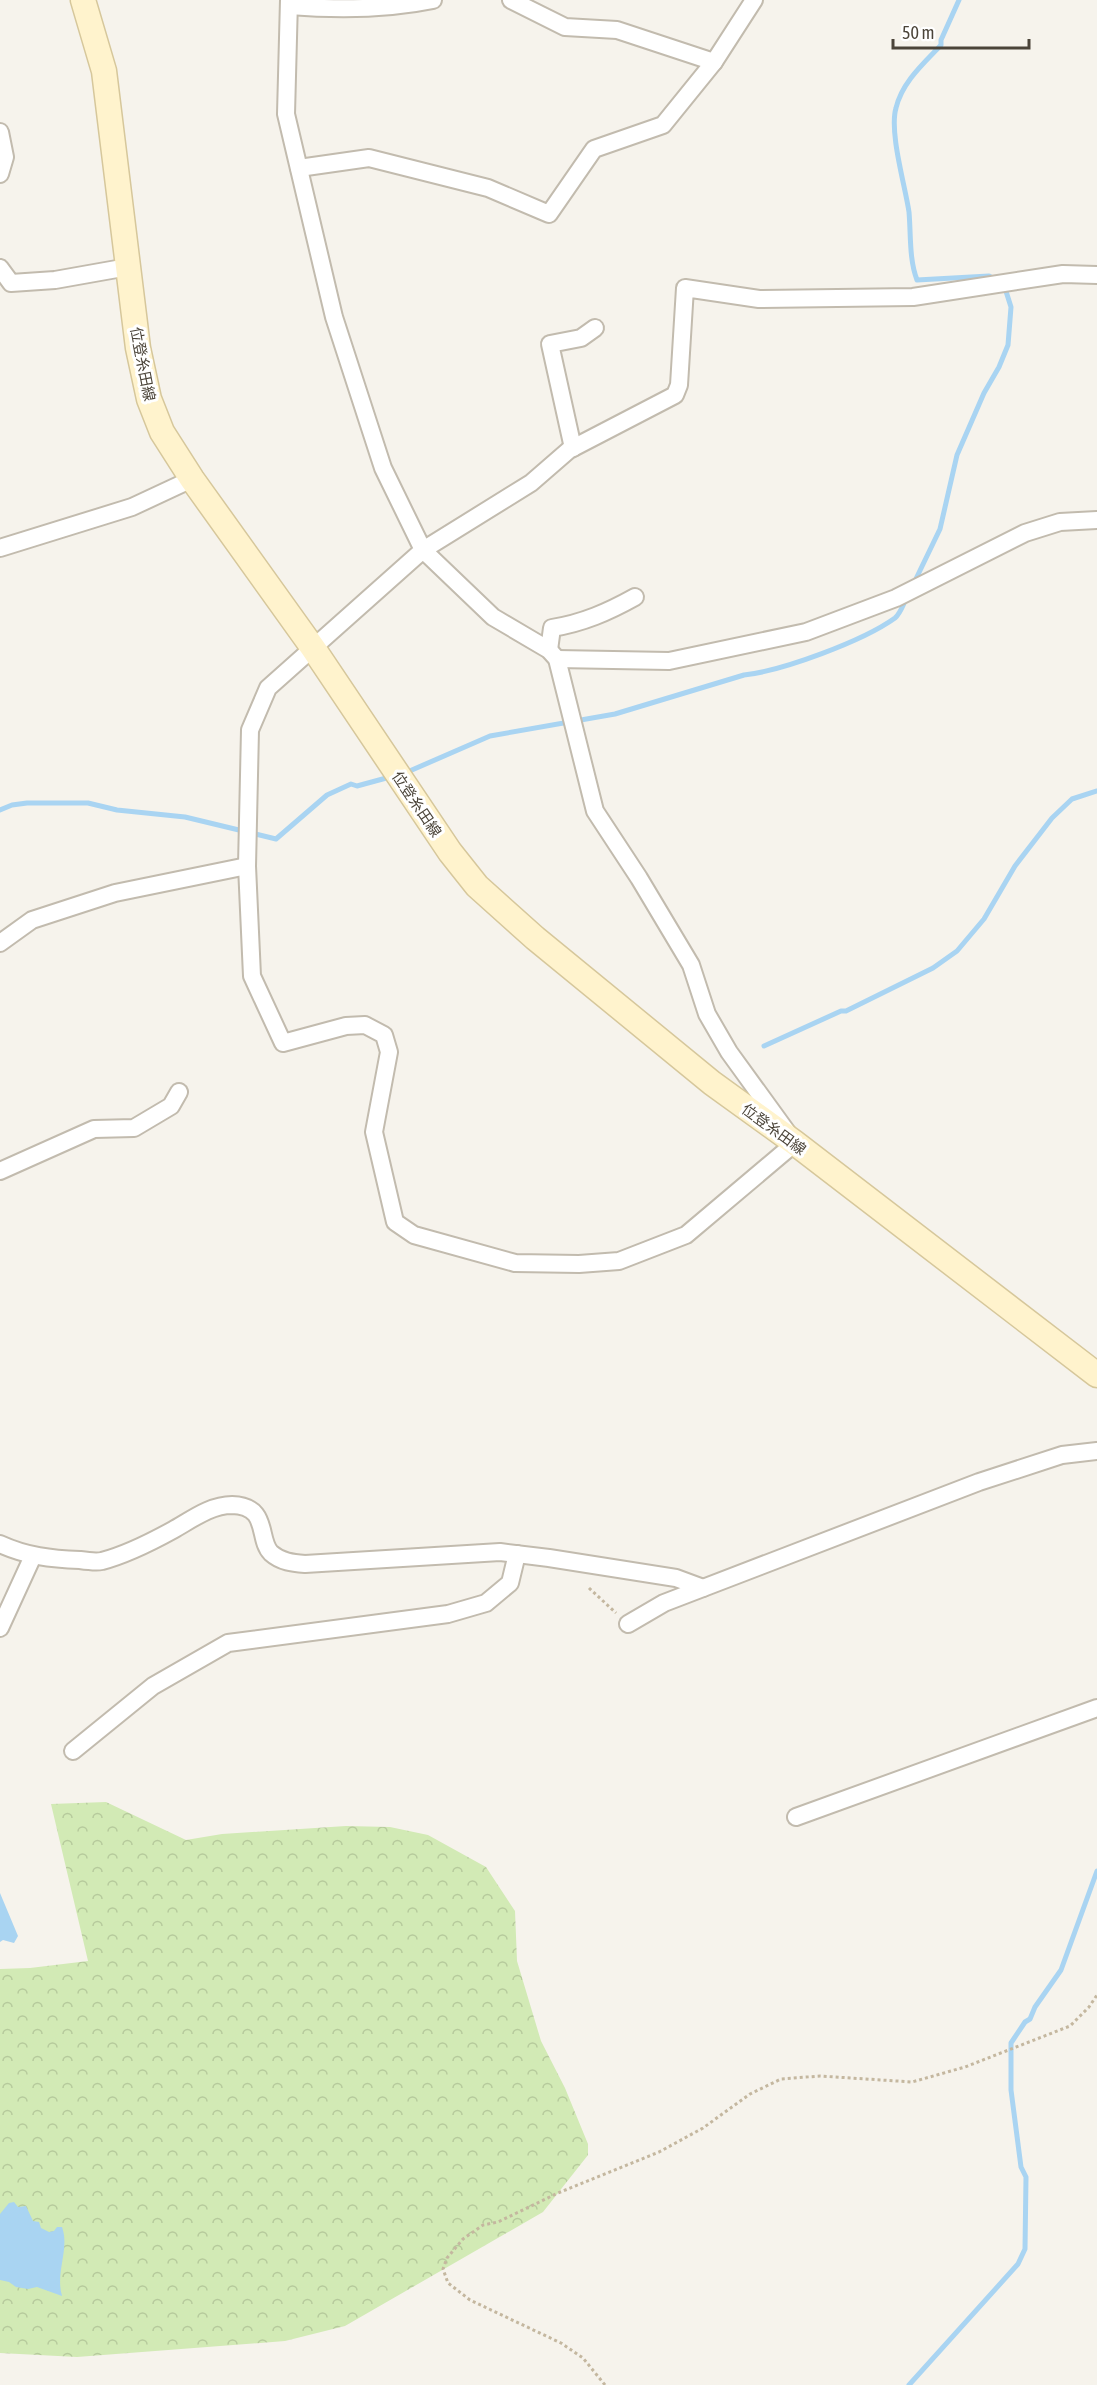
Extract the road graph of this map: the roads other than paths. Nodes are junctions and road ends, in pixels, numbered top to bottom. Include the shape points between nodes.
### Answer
1 (83, 0) edge
2 (433, 0) edge
3 (511, 0) edge
4 (754, 0) edge
5 (289, 3) edge
6 (714, 62) junction
7 (0, 132) edge
8 (299, 168) junction
9 (0, 174) edge
10 (128, 267) junction
11 (0, 268) edge
12 (1097, 275) edge
13 (595, 328) dead end
14 (573, 448) junction
15 (192, 479) junction
16 (1097, 520) edge
17 (0, 548) edge
18 (423, 550) junction
19 (635, 597) dead end
20 (313, 648) junction
21 (553, 654) junction
22 (247, 866) junction
23 (0, 943) edge
24 (179, 1092) dead end
25 (795, 1143) junction
26 (0, 1172) edge
27 (1097, 1375) edge
28 (1097, 1451) edge
29 (0, 1544) edge
30 (517, 1554) junction
31 (33, 1556) junction
32 (703, 1588) junction
33 (628, 1624) road end
34 (0, 1628) edge
35 (1097, 1708) edge
36 (73, 1751) dead end
37 (796, 1817) dead end

1 - 10 main road, 位登糸田線 via 104,71
2 - 5 street via 398,8 328,9
3 - 6 street via 565,27 617,30
4 - 6 street
5 - 8 street via 286,114
6 - 8 street via 663,125 594,149 549,214 488,188 369,158
7 - 9 street via 5,156
8 - 18 street via 334,317 383,468
10 - 11 street via 11,283
10 - 15 main road, 位登糸田線 via 149,399 162,432
12 - 14 street via 1063,274 913,297 759,299 685,288 679,385 675,395
13 - 14 street via 581,338 550,344
14 - 18 street via 531,483
15 - 17 street via 132,507
15 - 20 main road, 位登糸田線
16 - 21 street via 1060,522 1025,533 896,598 806,632 669,661
18 - 20 street
18 - 21 street via 493,617
19 - 21 street via 577,624 552,628
20 - 22 street via 268,688 250,730
20 - 25 main road, 位登糸田線 via 477,886 712,1083
21 - 25 street via 595,810 691,965 707,1014 729,1052
22 - 23 street via 115,893 32,920
22 - 25 street via 252,976 283,1043 346,1026 365,1025 384,1035 389,1052 374,1132 395,1222 414,1235 515,1263 619,1261 686,1235
24 - 26 street via 171,1106 134,1128 94,1129
25 - 27 main road, 位登糸田線
28 - 32 street via 1062,1455 979,1482
29 - 31 street
30 - 31 street via 284,1562 270,1552 262,1524 252,1512 232,1505 213,1508 157,1539 101,1561
30 - 32 street via 676,1578
30 - 36 street via 510,1583 486,1603 467,1609 228,1642 153,1686
31 - 34 street
32 - 33 street via 664,1603
35 - 37 street

